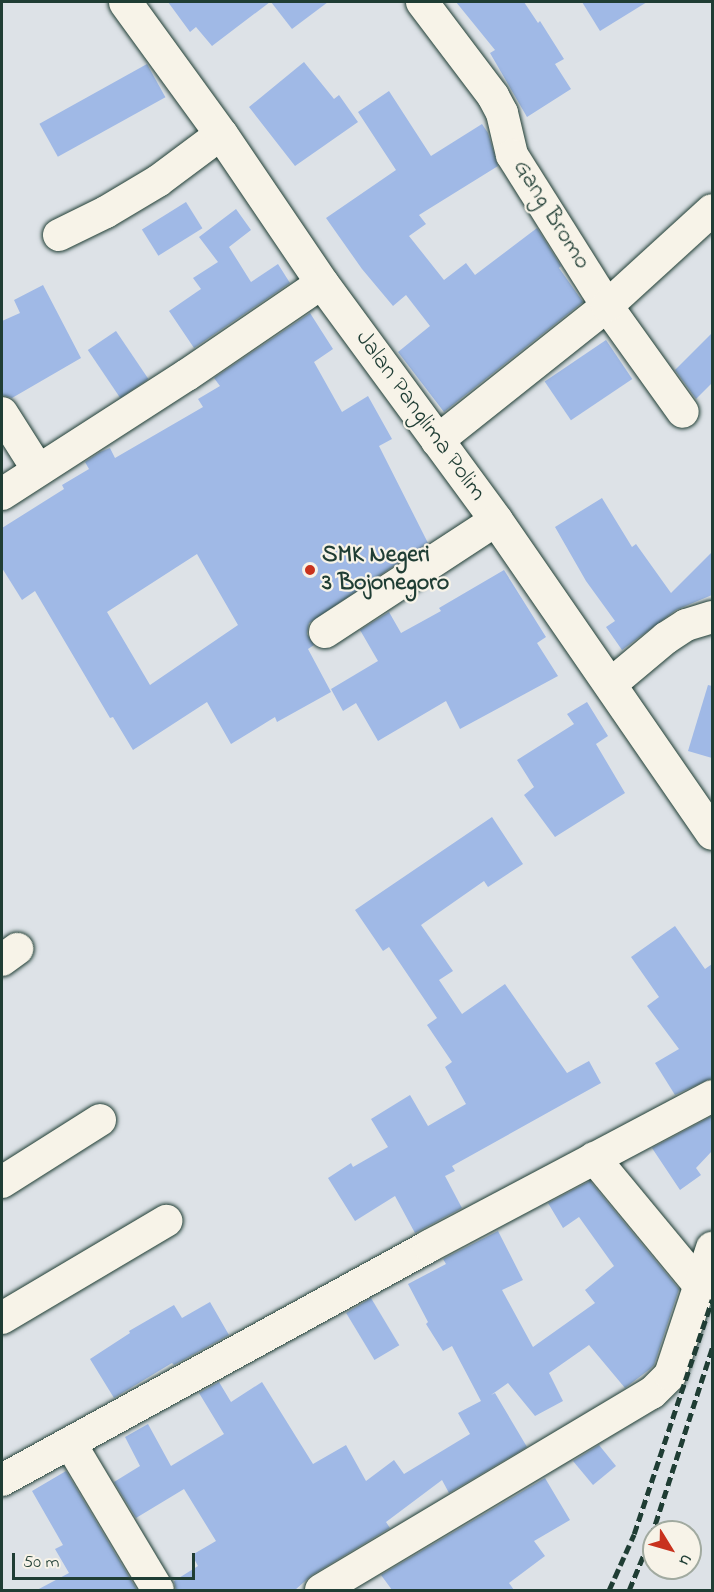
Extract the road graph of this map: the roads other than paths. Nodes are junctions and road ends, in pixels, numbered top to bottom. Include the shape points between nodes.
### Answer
1 (125, 2) edge
2 (422, 2) edge
3 (221, 134) junction
4 (712, 210) edge
5 (59, 235) dead end
6 (322, 283) junction
7 (607, 306) junction
8 (683, 412) dead end
9 (2, 413) edge
10 (437, 441) junction
11 (38, 470) junction
12 (2, 494) edge
13 (496, 520) junction
14 (712, 617) edge
15 (325, 632) dead end
16 (611, 684) junction
17 (712, 833) edge
18 (712, 1096) edge
19 (100, 1120) dead end
20 (594, 1158) junction
21 (2, 1182) edge
22 (166, 1221) dead end
23 (712, 1248) edge
24 (700, 1286) junction
25 (2, 1318) edge
26 (70, 1443) junction
27 (3, 1475) edge
28 (158, 1590) edge
29 (321, 1590) edge

1 - 3 main road, Jalan Panglima Polim
2 - 7 street, Gang Bromo via 493,96 502,113 512,155
3 - 5 street via 158,181
3 - 6 main road, Jalan Panglima Polim
4 - 7 street
6 - 10 main road, Jalan Panglima Polim
6 - 11 street
7 - 8 street, Gang Bromo
7 - 10 street
9 - 11 street
10 - 13 main road, Jalan Panglima Polim
11 - 12 street
13 - 15 street
13 - 16 main road, Jalan Panglima Polim
14 - 16 street via 672,634
16 - 17 main road, Jalan Panglima Polim
18 - 20 street
19 - 21 street
20 - 24 street
20 - 26 street
22 - 25 street
23 - 24 street
24 - 29 street via 670,1375 652,1393
26 - 27 street
26 - 28 street

